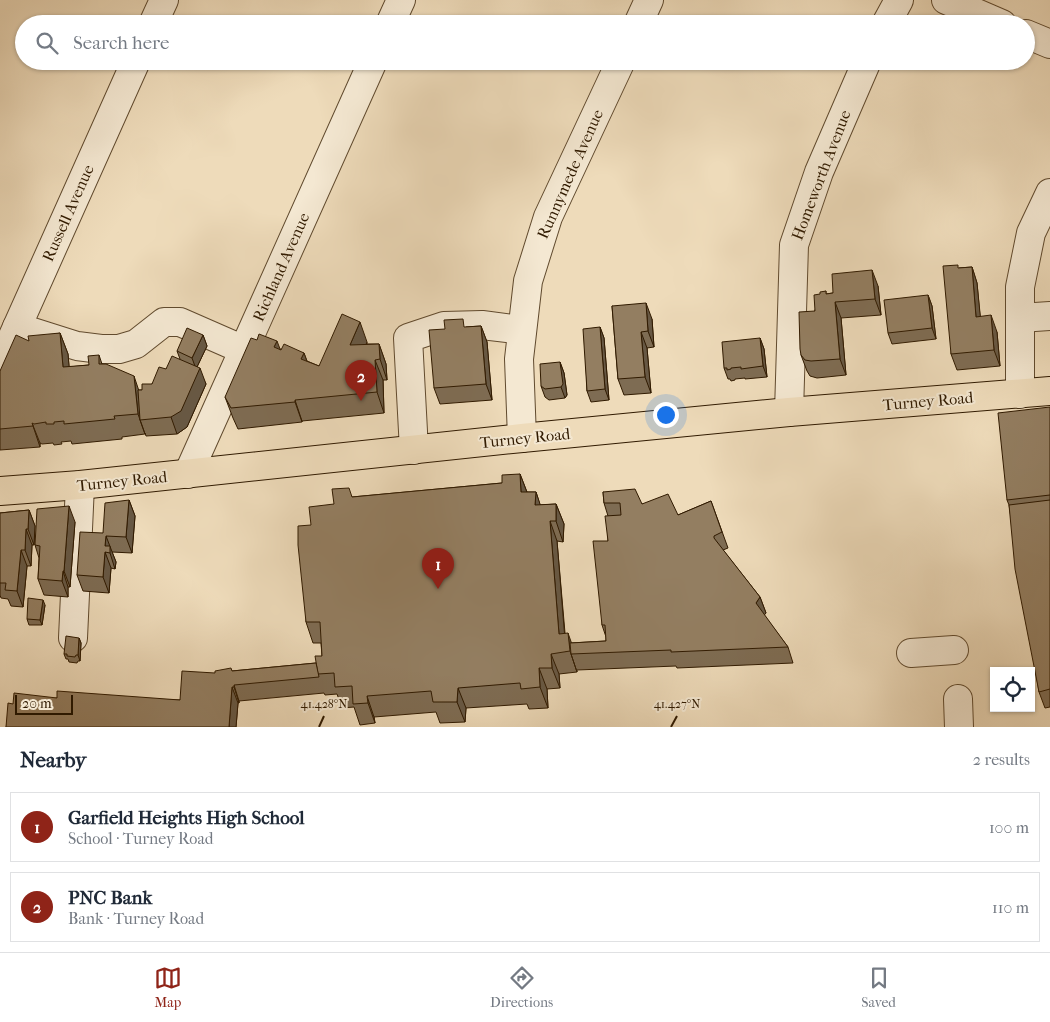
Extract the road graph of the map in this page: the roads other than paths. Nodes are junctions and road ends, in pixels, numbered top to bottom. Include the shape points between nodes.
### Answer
1 (164, 0) edge
2 (401, 0) edge
3 (649, 0) edge
4 (899, 0) edge
5 (946, 0) edge
6 (157, 15) edge
7 (394, 15) edge
8 (642, 15) edge
9 (891, 15) edge
10 (981, 15) edge
11 (1035, 38) edge
12 (1050, 44) edge
13 (132, 70) edge
14 (369, 70) edge
15 (616, 70) edge
16 (863, 70) edge
17 (1050, 193) edge
18 (1050, 316) edge
19 (1020, 318) junction
20 (17, 327) junction
21 (522, 330) junction
22 (244, 350) junction
23 (0, 364) edge
24 (1050, 391) edge
25 (1020, 394) junction
26 (789, 412) junction
27 (522, 438) junction
28 (414, 450) junction
29 (188, 474) junction
30 (80, 485) junction
31 (0, 491) edge
32 (73, 638) edge
33 (954, 650) dead end
34 (911, 653) dead end
35 (958, 698) dead end
36 (959, 727) edge

1 - 6 street
2 - 7 street
3 - 8 street
4 - 9 street
5 - 10 street
11 - 12 street
13 - 20 street, Russell Avenue
14 - 22 street, Richland Avenue
15 - 21 street, Runnymede Avenue via 548,217 528,281
16 - 26 street, Homeworth Avenue via 819,172 794,245
17 - 19 street via 1031,233 1020,287
18 - 19 street
19 - 25 street
20 - 22 street via 77,346 119,349 136,344 164,322 180,322
20 - 23 street, Russell Avenue
21 - 27 street, Runnymede Avenue via 519,359
21 - 28 street via 482,325 444,326 408,338
22 - 29 street, Richland Avenue
24 - 25 main road, Turney Road
25 - 26 main road, Turney Road
26 - 27 main road, Turney Road
27 - 28 main road, Turney Road
28 - 29 main road, Turney Road
29 - 30 main road, Turney Road
30 - 31 main road, Turney Road
30 - 32 street
33 - 34 street
35 - 36 street

